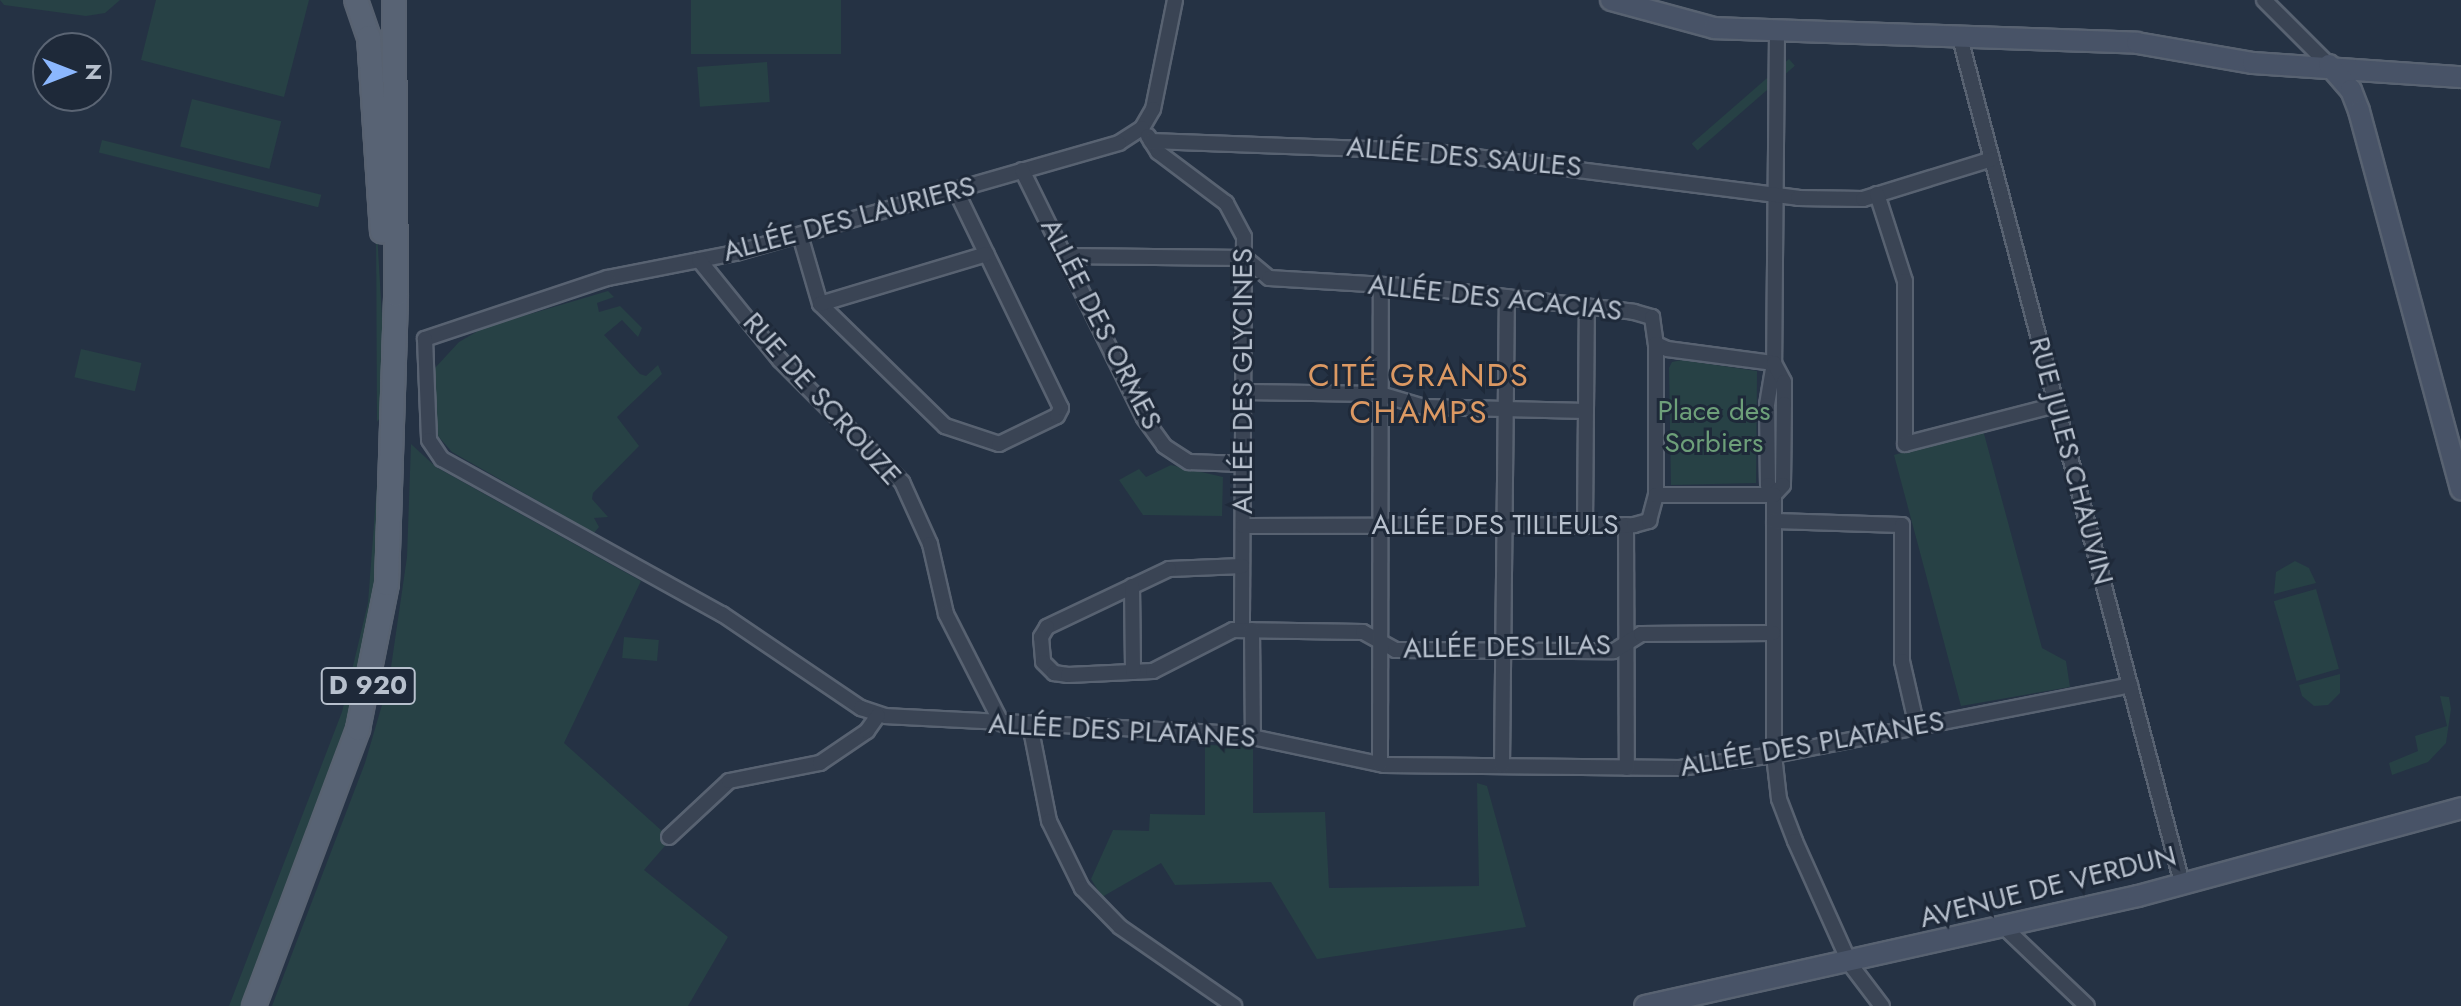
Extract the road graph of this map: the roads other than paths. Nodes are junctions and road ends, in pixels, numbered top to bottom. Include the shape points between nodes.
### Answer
1 (356, 0) edge
2 (383, 0) edge
3 (394, 0) edge
4 (1175, 0) edge
5 (1611, 0) edge
6 (2274, 3) edge
7 (1777, 33) junction
8 (1960, 38) junction
9 (2329, 65) junction
10 (2390, 71) junction
11 (2461, 77) edge
12 (2359, 111) junction
13 (1146, 134) junction
14 (392, 142) junction
15 (1992, 159) junction
16 (1022, 170) junction
17 (956, 191) junction
18 (1877, 194) junction
19 (1776, 195) junction
20 (800, 235) junction
21 (987, 254) junction
22 (1064, 256) junction
23 (1245, 258) junction
24 (699, 260) junction
25 (1381, 285) junction
26 (1507, 297) junction
27 (820, 304) junction
28 (1587, 307) junction
29 (425, 339) joint
30 (1656, 344) junction
31 (393, 348) junction
32 (1774, 363) junction
33 (1244, 392) junction
34 (1380, 394) junction
35 (2056, 405) junction
36 (1506, 408) junction
37 (1586, 411) junction
38 (1243, 464) junction
39 (2461, 490) edge
40 (1656, 495) junction
41 (1774, 495) junction
42 (1774, 521) junction
43 (1379, 525) junction
44 (1505, 525) junction
45 (1585, 525) junction
46 (1626, 525) junction
47 (1243, 526) junction
48 (1242, 566) junction
49 (1132, 586) junction
50 (1247, 630) junction
51 (1773, 633) junction
52 (1378, 638) junction
53 (1625, 644) junction
54 (1504, 651) junction
55 (1133, 672) junction
56 (2130, 685) junction
57 (878, 715) junction
58 (1002, 724) junction
59 (1030, 725) junction
60 (1917, 727) junction
61 (1253, 736) junction
62 (1774, 755) junction
63 (1380, 764) junction
64 (1502, 766) junction
65 (1627, 768) junction
66 (2461, 808) edge
67 (669, 837) dead end
68 (2182, 883) junction
69 (2005, 928) junction
70 (1850, 964) junction
71 (254, 1006) edge
72 (1234, 1006) edge
73 (1645, 1006) edge
74 (1882, 1006) edge
75 (2087, 1006) edge

1 - 31 main road, D 920 via 369,37
2 - 14 main road, D 920 via 380,59
3 - 14 main road, D 920
4 - 13 street via 1161,84
5 - 7 main road via 1677,21
6 - 9 street
7 - 8 main road
7 - 19 street
8 - 9 main road via 2137,43 2253,63
8 - 15 street, RUE JULES CHAUVIN
9 - 10 main road
9 - 12 main road via 2351,90
10 - 11 main road
10 - 12 main road via 2363,78
12 - 39 main road
13 - 16 street, ALLÉE DES LAURIERS
13 - 19 street, ALLÉE DES SAULES via 1428,151
13 - 23 street, ALLÉE DES GLYCINES via 1226,203 1240,222
14 - 31 main road, D 920
15 - 18 street, ALLÉE DES SAULES
15 - 35 street, RUE JULES CHAUVIN
16 - 17 street, ALLÉE DES LAURIERS
16 - 22 street, ALLÉE DES ORMES
17 - 20 street, ALLÉE DES LAURIERS
17 - 21 street
18 - 19 street, ALLÉE DES SAULES via 1863,199
18 - 35 street via 1905,281 1905,444
19 - 32 street
20 - 24 street, ALLÉE DES LAURIERS
20 - 27 street
21 - 27 street
21 - 27 street via 1061,408 1057,416 999,444 945,426
22 - 23 street
22 - 38 street, ALLÉE DES ORMES via 1144,418 1164,446 1189,462
23 - 25 street, ALLÉE DES ACACIAS via 1269,278
23 - 33 street, ALLÉE DES GLYCINES
24 - 29 street, ALLÉE DES LAURIERS via 607,278
24 - 58 street, RUE DE SCROUZE via 780,360 902,482 930,544 946,614
25 - 26 street, ALLÉE DES ACACIAS
25 - 34 street
26 - 28 street, ALLÉE DES ACACIAS
26 - 36 street
28 - 30 street, ALLÉE DES ACACIAS via 1652,317
28 - 37 street
29 - 57 street, ALLÉE DES PLATANES via 426,420 429,440 442,459 722,614
30 - 32 street, ALLÉE DES ACACIAS
30 - 40 street
31 - 71 main road, D 920 via 392,518 378,645 358,729
32 - 41 street via 1784,393 1783,485
33 - 34 street
33 - 38 street, ALLÉE DES GLYCINES
34 - 36 street via 1424,407
34 - 43 street
35 - 56 street, RUE JULES CHAUVIN
36 - 37 street
36 - 44 street
37 - 45 street
38 - 47 street, ALLÉE DES GLYCINES
40 - 41 street, ALLÉE DES TILLEULS
40 - 46 street, ALLÉE DES TILLEULS via 1649,521
41 - 42 street
42 - 51 street
42 - 60 street via 1902,525 1902,661
43 - 44 street, ALLÉE DES TILLEULS
43 - 47 street, ALLÉE DES TILLEULS
43 - 52 street
44 - 45 street, ALLÉE DES TILLEULS
44 - 54 street
45 - 46 street, ALLÉE DES TILLEULS
46 - 53 street
47 - 48 street, ALLÉE DES GLYCINES
48 - 49 street via 1172,568
48 - 50 street, ALLÉE DES GLYCINES
49 - 55 street
49 - 55 street via 1047,627 1040,649 1054,673
50 - 52 street, ALLÉE DES LILAS via 1363,632
50 - 55 street via 1220,634 1168,668
50 - 61 street, ALLÉE DES GLYCINES
51 - 53 street, ALLÉE DES LILAS via 1641,634
51 - 62 street
52 - 54 street, ALLÉE DES LILAS via 1395,650
52 - 63 street
53 - 54 street, ALLÉE DES LILAS via 1614,651
53 - 65 street
54 - 64 street
56 - 60 street, ALLÉE DES PLATANES
56 - 68 street, RUE JULES CHAUVIN
57 - 58 street, ALLÉE DES PLATANES
57 - 67 street via 867,731 820,763 729,781
58 - 59 street, ALLÉE DES PLATANES
59 - 61 street, ALLÉE DES PLATANES
59 - 72 street via 1049,821 1082,888 1120,927
60 - 62 street, ALLÉE DES PLATANES
61 - 63 street, ALLÉE DES PLATANES
62 - 65 street, ALLÉE DES PLATANES via 1680,768
62 - 70 street via 1784,813
63 - 64 street, ALLÉE DES PLATANES
64 - 65 street, ALLÉE DES PLATANES
66 - 68 main road, AVENUE DE VERDUN
68 - 69 main road, AVENUE DE VERDUN
69 - 70 main road, AVENUE DE VERDUN
69 - 75 street
70 - 73 main road, AVENUE DE VERDUN
70 - 74 street

